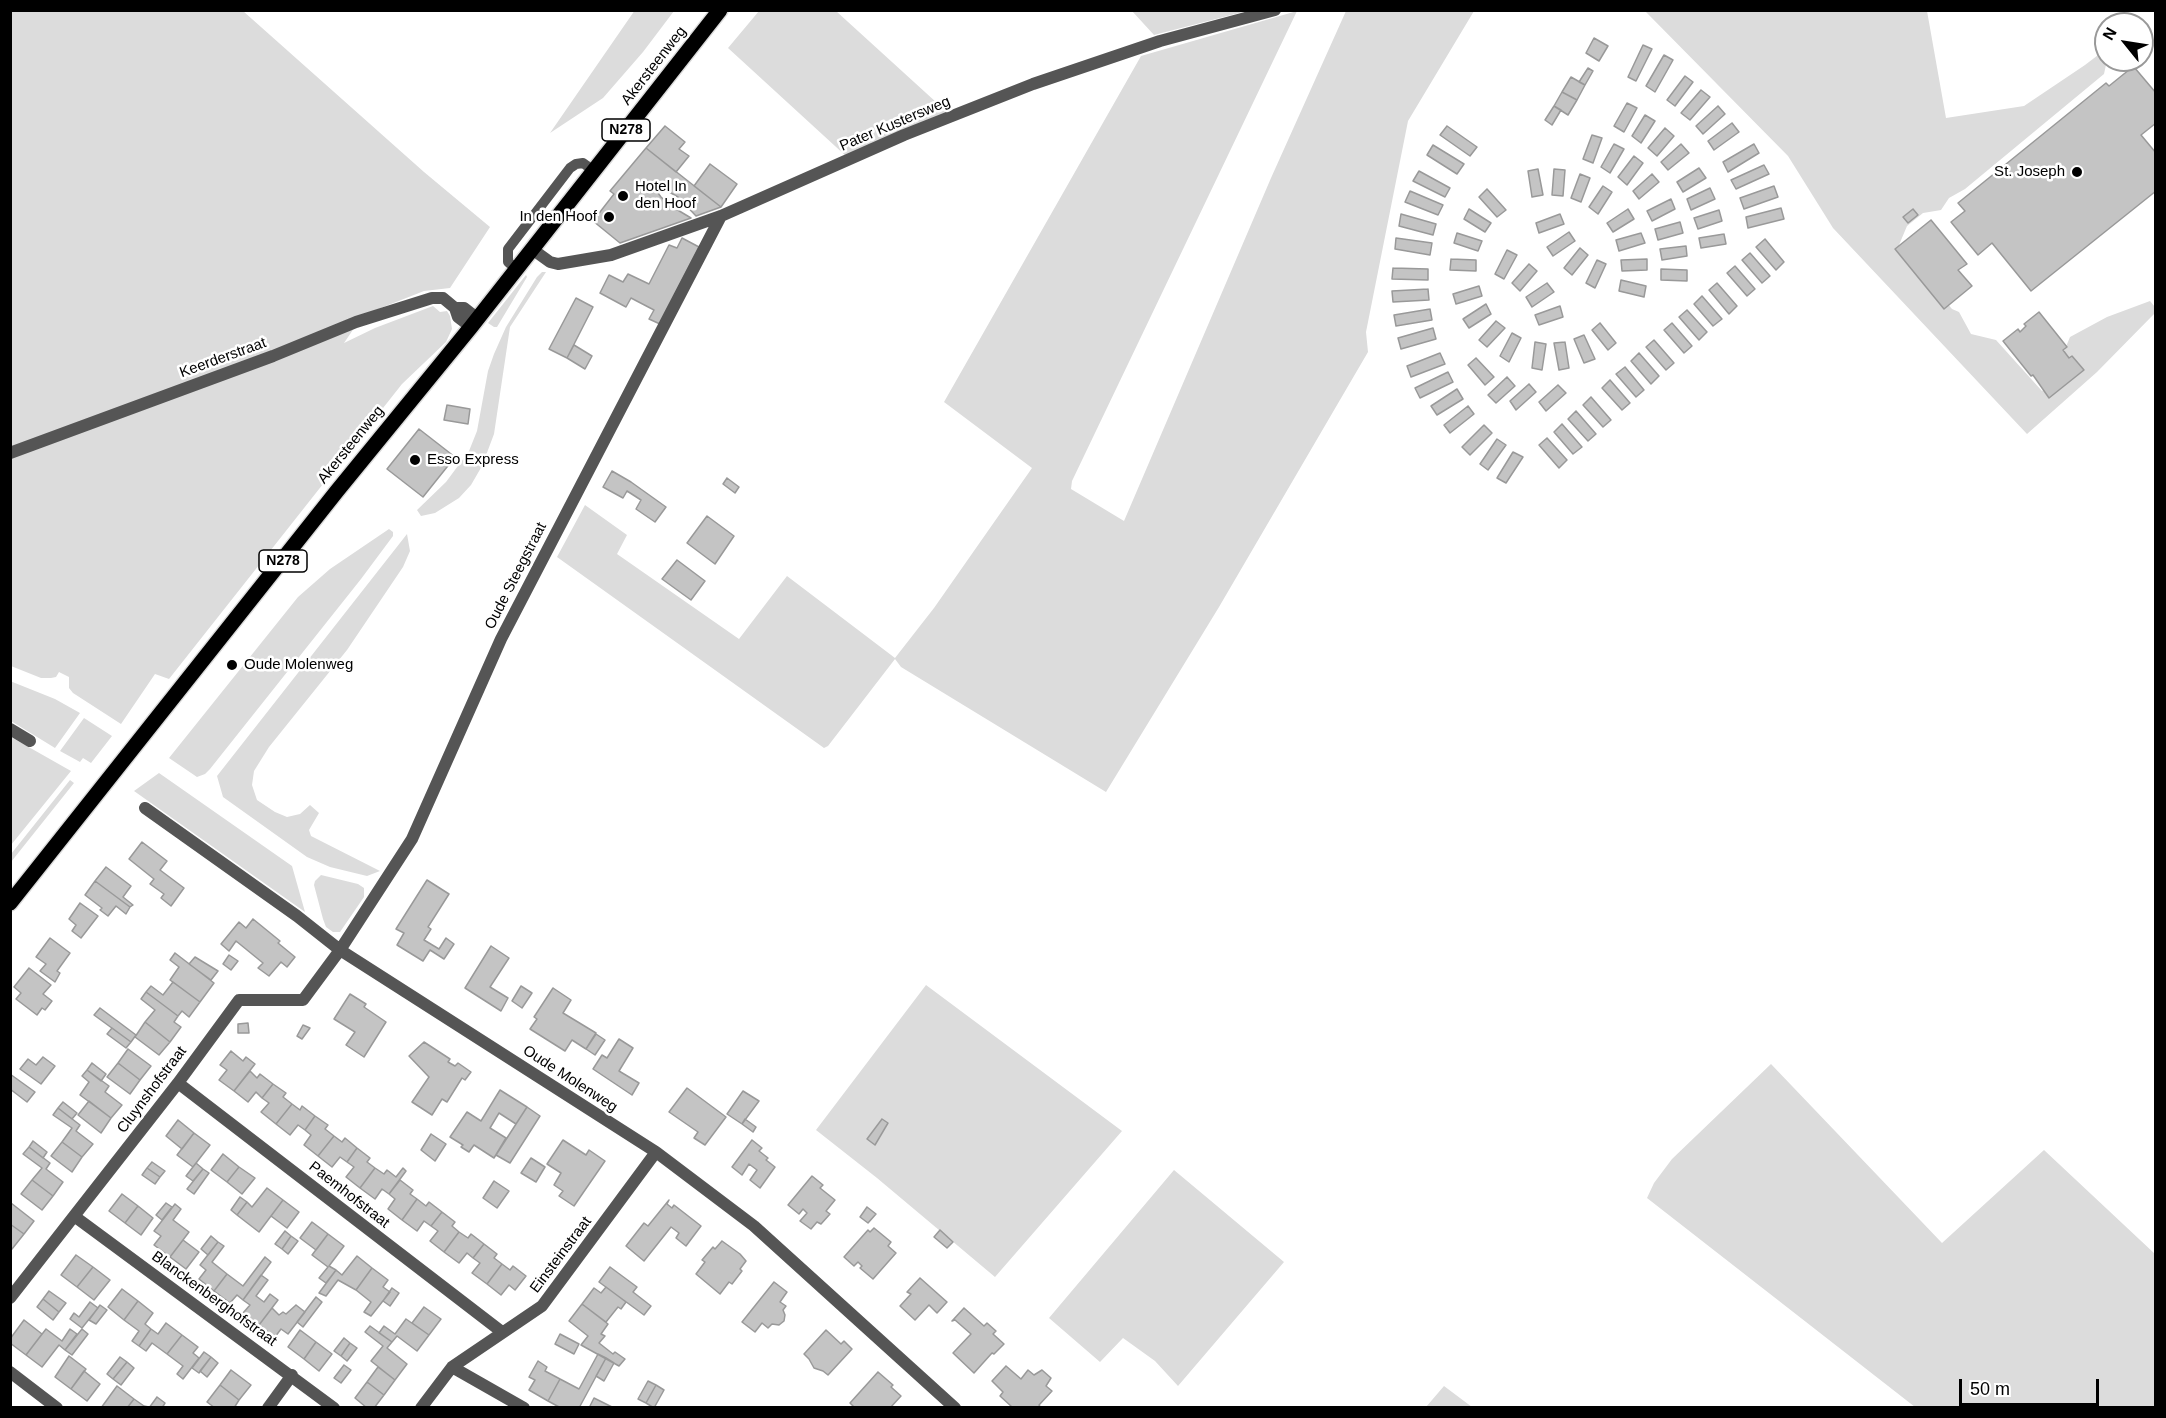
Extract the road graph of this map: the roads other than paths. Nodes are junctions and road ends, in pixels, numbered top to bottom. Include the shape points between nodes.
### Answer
1 (720, 10) edge
2 (1275, 10) edge
3 (594, 171) junction
4 (721, 216) junction
5 (532, 249) junction
6 (517, 269) junction
7 (474, 323) junction
8 (10, 453) edge
9 (10, 729) edge
10 (30, 741) dead end
11 (145, 808) dead end
12 (10, 903) edge
13 (340, 950) junction
14 (178, 1083) junction
15 (656, 1152) junction
16 (74, 1216) junction
17 (10, 1298) edge
18 (502, 1332) junction
19 (452, 1367) junction
20 (10, 1372) edge
21 (292, 1376) junction
22 (57, 1407) edge
23 (268, 1407) edge
24 (334, 1407) edge
25 (421, 1407) edge
26 (524, 1407) edge
27 (955, 1407) edge

1 - 3 main road, Akersteenweg / N278
2 - 4 street, Pater Kustersweg via 1160,41 1033,84 904,135
3 - 5 main road, Akersteenweg / N278
3 - 6 lane via 580,163 570,168 508,249 508,262
4 - 5 street, Pater Kustersweg via 601,257 552,263
4 - 13 street, Oude Steegstraat via 501,639 412,839
5 - 6 main road, Akersteenweg / N278
6 - 7 main road, Akersteenweg / N278
7 - 8 street, Keerderstraat via 464,308 439,297 432,298 356,322
7 - 12 main road, Akersteenweg / N278
9 - 10 street
11 - 13 street, Oude Molenweg
13 - 14 street, Cluynshofstraat via 303,1000 239,1000
13 - 15 street, Oude Molenweg
14 - 16 street, Cluynshofstraat
14 - 18 street, Paemhofstraat
15 - 18 street, Einsteinstraat via 542,1306
15 - 27 street, Oude Molenweg via 754,1226
16 - 17 street, Cluynshofstraat
16 - 21 street, Blanckenberghofstraat
18 - 19 street, Einsteinstraat
19 - 25 street, Einsteinstraat
19 - 26 street
20 - 22 street
21 - 23 street
21 - 24 street, Blanckenberghofstraat

